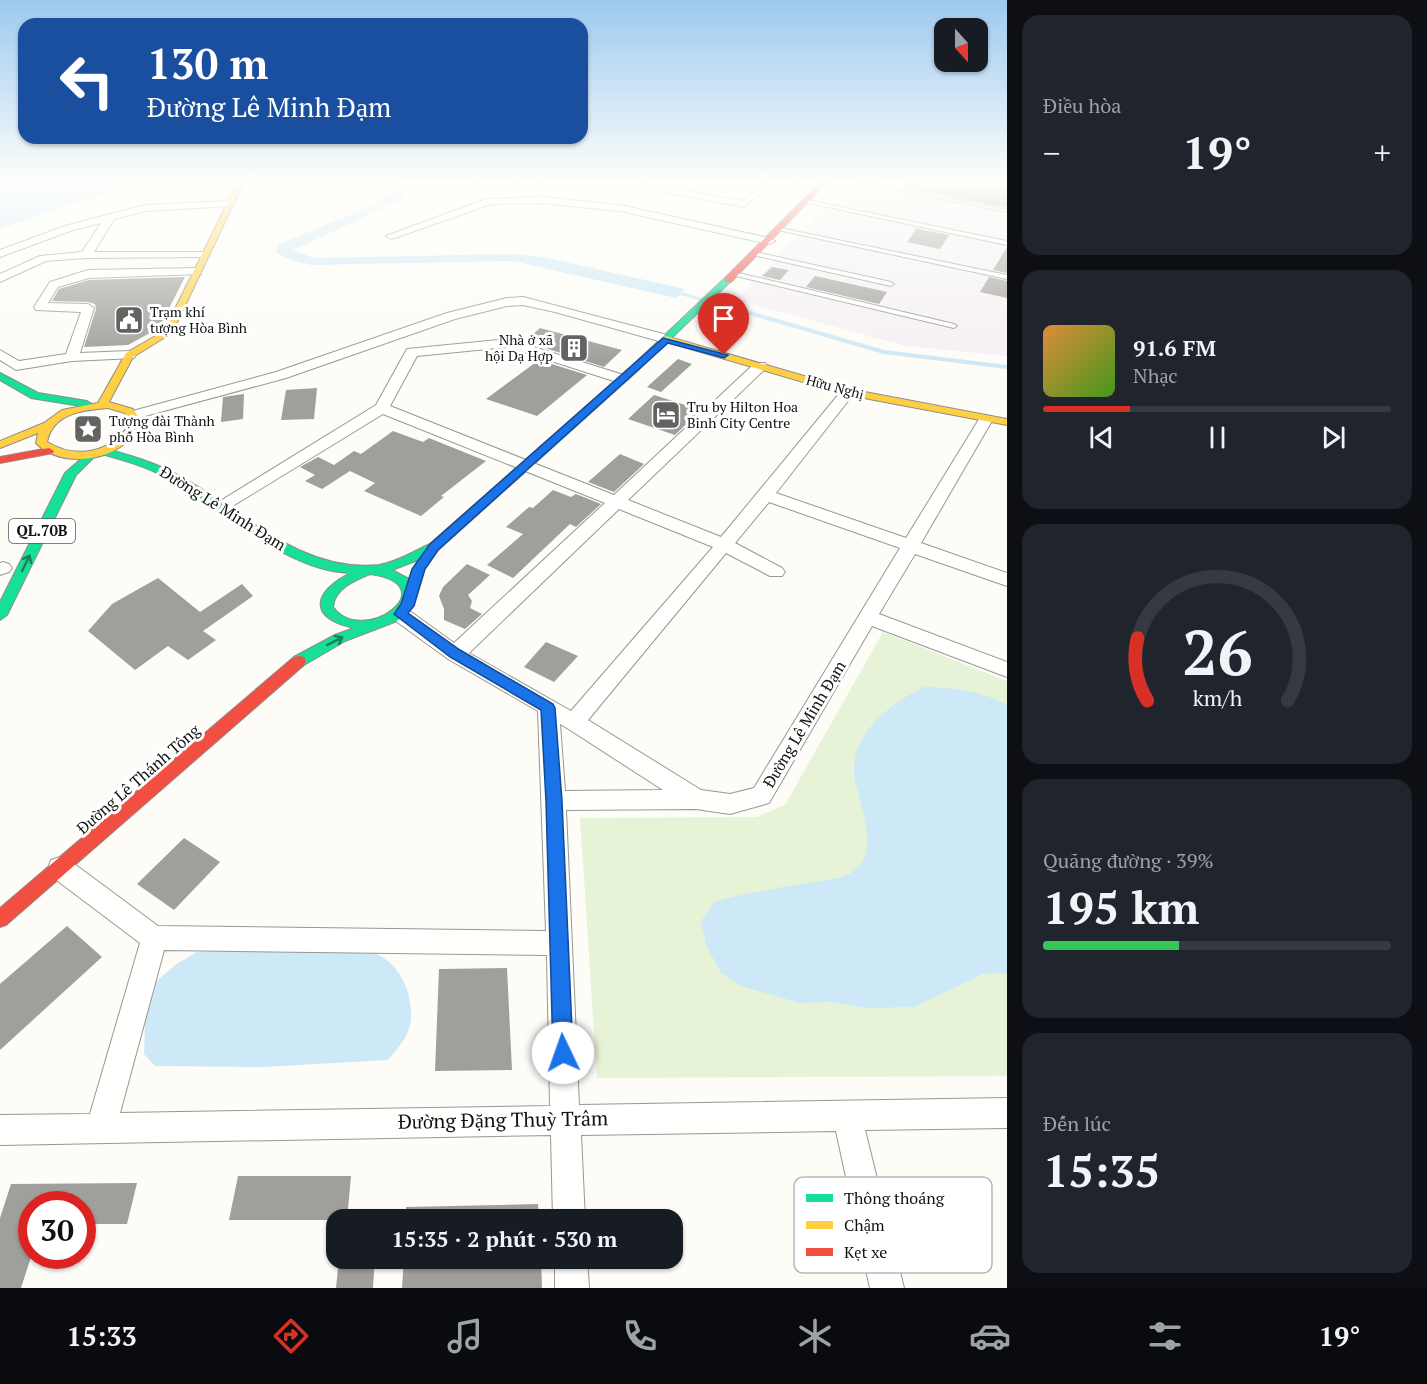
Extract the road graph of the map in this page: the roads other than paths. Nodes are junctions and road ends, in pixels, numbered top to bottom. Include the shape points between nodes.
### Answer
1 (32, 242) edge
2 (94, 242) edge
3 (211, 242) edge
4 (768, 242) edge
5 (842, 242) edge
6 (0, 254) edge
7 (755, 254) junction
8 (86, 255) junction
9 (205, 255) junction
10 (197, 272) junction
11 (734, 274) junction
12 (1007, 277) edge
13 (0, 278) edge
14 (891, 284) dead end
15 (954, 326) dead end
16 (675, 331) junction
17 (0, 354) edge
18 (129, 355) junction
19 (72, 357) junction
20 (760, 366) junction
21 (0, 376) edge
22 (622, 379) junction
23 (848, 392) junction
24 (35, 396) junction
25 (919, 401) junction
26 (99, 405) junction
27 (382, 408) junction
28 (1007, 411) edge
29 (986, 419) junction
30 (135, 421) junction
31 (1007, 422) edge
32 (48, 424) junction
33 (0, 445) edge
34 (97, 453) junction
35 (53, 457) junction
36 (0, 460) edge
37 (149, 461) junction
38 (525, 465) junction
39 (766, 495) junction
40 (616, 502) junction
41 (220, 506) junction
42 (722, 544) junction
43 (911, 545) junction
44 (434, 547) junction
45 (298, 555) junction
46 (369, 570) junction
47 (776, 572) dead end
48 (1007, 580) edge
49 (410, 597) junction
50 (328, 603) junction
51 (400, 614) junction
52 (0, 615) edge
53 (868, 617) junction
54 (376, 625) junction
55 (455, 654) junction
56 (296, 663) junction
57 (1007, 670) edge
58 (548, 708) junction
59 (574, 722) junction
60 (696, 799) junction
61 (554, 801) junction
62 (60, 868) junction
63 (0, 919) edge
64 (154, 938) junction
65 (558, 943) junction
66 (1007, 1113) edge
67 (847, 1115) junction
68 (566, 1119) junction
69 (101, 1128) junction
70 (0, 1130) edge
71 (861, 1177) edge
72 (569, 1209) edge
73 (571, 1269) edge
74 (884, 1273) edge
75 (572, 1288) edge
76 (887, 1288) edge

1 - 6 street
2 - 8 street
3 - 9 main road
4 - 7 main road
5 - 12 lane
7 - 11 main road
7 - 14 lane
8 - 9 street
8 - 13 street via 44,258
9 - 10 main road
10 - 18 main road via 168,333
10 - 19 street via 88,274 54,285 40,307 88,308
11 - 15 lane
11 - 16 main road
16 - 20 main road, Hữu Nghị
16 - 22 main road
16 - 25 main road, Hữu Nghị
16 - 30 street via 537,304 507,302 466,311
17 - 19 street via 16,366
18 - 19 street
18 - 26 main road
20 - 23 main road, Hữu Nghị
20 - 40 street
21 - 24 main road
22 - 27 street via 508,343 412,352
22 - 38 main road
23 - 25 main road, Hữu Nghị
23 - 39 street
24 - 26 main road
24 - 32 main road via 45,408
25 - 28 main road, Hữu Nghị
25 - 29 main road, Hữu Nghị
26 - 30 main road via 122,408
26 - 32 main road via 70,411
27 - 38 street
27 - 41 street
29 - 31 main road, Hữu Nghị
29 - 43 street, Đường Lê Minh Đạm
30 - 34 main road via 124,441
30 - 37 main road, Đường Lê Minh Đạm via 138,445
32 - 33 main road
32 - 35 main road via 40,439
34 - 35 main road, Đường Lê Minh Đạm
34 - 37 main road, Đường Lê Minh Đạm
52 -> 34 main road, QL.70B via 70,473
35 - 36 main road, Đường Lê Minh Đạm
37 - 41 main road, Đường Lê Minh Đạm
38 - 40 street
38 - 44 main road
39 - 42 street
39 - 43 street
40 - 42 street
40 - 55 street
41 - 45 main road, Đường Lê Minh Đạm
42 - 47 street
42 - 59 street
43 - 48 street
43 - 53 street, Đường Lê Minh Đạm
44 - 46 main road via 405,562
44 - 49 main road via 418,569
45 - 46 main road via 333,566
45 - 50 main road via 321,583
46 - 49 main road via 403,580
46 - 50 main road via 335,585
49 - 51 main road
50 - 54 main road via 338,619 349,624
50 - 56 main road, Đường Lê Thánh Tông via 318,633
51 - 54 main road
51 - 55 street, Đường Lê Minh Đạm
53 - 57 street
53 - 60 street, Đường Lê Minh Đạm via 761,796 730,804
56 -> 54 main road, Đường Lê Thánh Tông via 340,638
55 - 58 street, Đường Lê Minh Đạm
56 - 62 main road, Đường Lê Thánh Tông
58 - 59 street, Đường Lê Minh Đạm
58 - 61 street
59 - 60 street, Đường Lê Minh Đạm
60 - 61 street
61 - 65 street
62 - 63 main road, Đường Lê Thánh Tông
62 - 64 street
64 - 65 street
64 - 69 street
65 - 68 street
66 - 67 street, Đường Đặng Thuỳ Trâm
67 - 68 street, Đường Đặng Thuỳ Trâm
67 - 71 street
68 - 69 street, Đường Đặng Thuỳ Trâm
68 - 72 street
69 - 70 street, Đường Đặng Thuỳ Trâm
73 - 75 street
74 - 76 street

